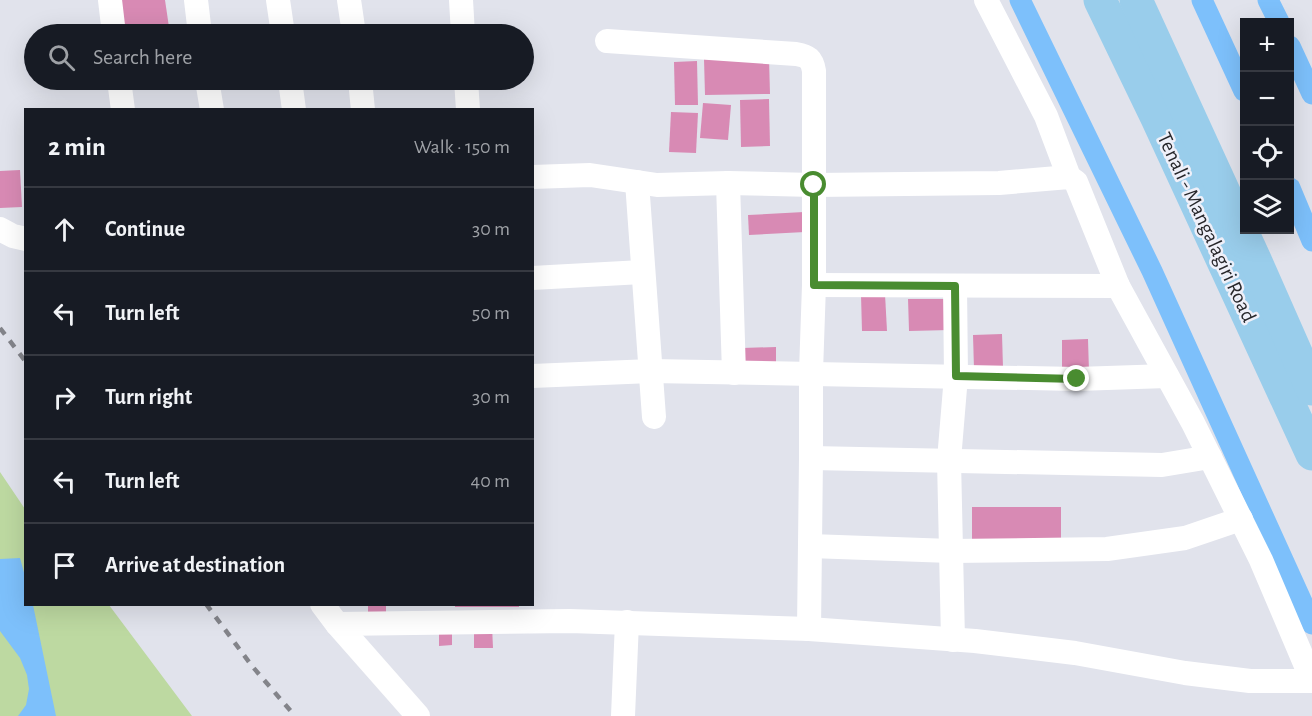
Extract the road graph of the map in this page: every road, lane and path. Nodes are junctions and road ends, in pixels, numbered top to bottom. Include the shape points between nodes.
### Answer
1 (110, 0) edge
2 (196, 0) edge
3 (278, 0) edge
4 (349, 0) edge
5 (460, 0) edge
6 (986, 0) edge
7 (1100, 0) edge
8 (1136, 0) edge
9 (113, 24) edge
10 (199, 24) edge
11 (282, 24) edge
12 (353, 24) edge
13 (462, 24) edge
14 (607, 41) dead end
15 (120, 90) edge
16 (209, 90) edge
17 (291, 90) edge
18 (361, 90) edge
19 (467, 90) edge
20 (123, 108) edge
21 (212, 108) edge
22 (294, 108) edge
23 (363, 108) edge
24 (468, 108) edge
25 (534, 177) edge
26 (1069, 177) junction
27 (637, 182) junction
28 (728, 183) junction
29 (814, 185) junction
30 (0, 229) edge
31 (24, 239) edge
32 (642, 272) junction
33 (534, 278) edge
34 (814, 285) junction
35 (955, 286) junction
36 (1118, 286) junction
37 (651, 371) junction
38 (811, 372) junction
39 (734, 373) junction
40 (534, 376) edge
41 (956, 376) junction
42 (1167, 376) junction
43 (1312, 389) edge
44 (654, 417) dead end
45 (1312, 454) edge
46 (1210, 457) junction
47 (811, 458) junction
48 (949, 460) junction
49 (1241, 519) junction
50 (810, 546) junction
51 (951, 551) junction
52 (324, 606) edge
53 (627, 622) junction
54 (337, 624) junction
55 (810, 629) junction
56 (953, 640) junction
57 (1312, 680) edge
58 (418, 716) edge
59 (623, 716) edge

1 - 9 street
2 - 10 street
3 - 11 street
4 - 12 street
5 - 13 street
6 - 26 street via 1046,116
7 - 45 main road, Tenali - Mangalagiri Road
8 - 43 main road
14 - 29 street via 806,56 814,71
15 - 20 street
16 - 21 street
17 - 22 street
18 - 23 street
19 - 24 street
25 - 27 street via 590,175
26 - 29 street via 999,183
26 - 36 street via 1076,182
27 - 28 street
27 - 32 street
28 - 29 street
28 - 39 street
29 - 34 street
30 - 31 street
32 - 33 street
32 - 37 street
34 - 35 street
34 - 38 street
35 - 36 street
35 - 41 street
36 - 42 street
37 - 39 street
37 - 40 street
37 - 44 street
38 - 39 street
38 - 41 street
38 - 47 street
41 - 42 street
41 - 48 street
42 - 46 street
46 - 48 street via 1162,465
46 - 49 street
47 - 48 street
47 - 50 street
48 - 51 street
49 - 51 street via 1185,538 1115,548
49 - 57 street
50 - 51 street
50 - 55 street
51 - 56 street
52 - 54 street
53 - 54 street
53 - 55 street
53 - 59 street
54 - 58 street
55 - 56 street
56 - 57 street via 1075,653 1250,681

